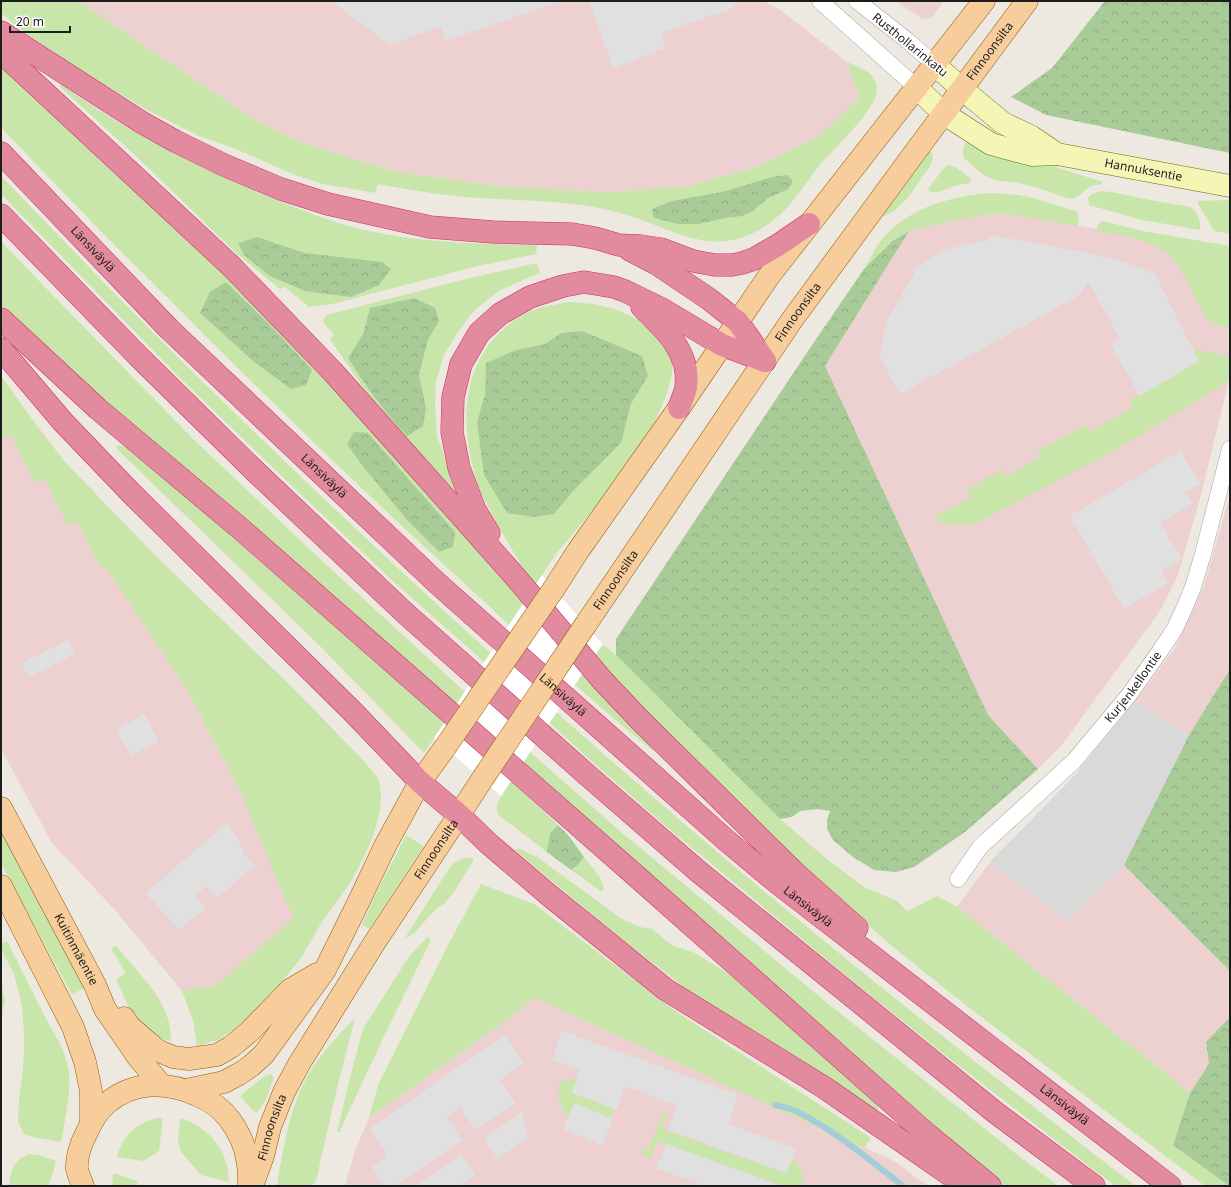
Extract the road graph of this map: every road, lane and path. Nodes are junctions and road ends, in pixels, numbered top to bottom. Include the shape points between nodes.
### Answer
1 (820, 1) edge
2 (857, 1) edge
3 (984, 1) edge
4 (1027, 1) edge
5 (1, 32) edge
6 (1, 52) edge
7 (934, 64) junction
8 (916, 87) junction
9 (962, 89) junction
10 (943, 113) junction
11 (1, 153) edge
12 (1057, 154) junction
13 (1230, 186) edge
14 (1, 215) edge
15 (809, 224) junction
16 (619, 245) junction
17 (625, 291) junction
18 (1, 319) edge
19 (738, 322) junction
20 (722, 345) junction
21 (1, 349) edge
22 (765, 361) junction
23 (679, 408) junction
24 (1230, 449) edge
25 (512, 574) junction
26 (420, 782) junction
27 (1, 808) edge
28 (459, 815) junction
29 (958, 879) dead end
30 (1, 886) edge
31 (325, 970) junction
32 (95, 985) junction
33 (1024, 1074) junction
34 (160, 1085) junction
35 (186, 1090) junction
36 (92, 1121) junction
37 (77, 1180) edge
38 (250, 1186) edge
39 (966, 1186) edge
40 (990, 1186) edge
41 (1094, 1186) edge
42 (1170, 1186) edge

1 - 8 street, Rusthollarinkatu
2 - 7 street, Rusthollarinkatu
3 - 7 main road
4 - 9 main road, Finnoonsilta
5 - 16 highway via 141,122 224,165 281,189 328,204 430,227 572,234
6 - 25 highway via 231,266 334,372
7 - 8 main road
7 - 9 street, Rusthollarinkatu
8 - 10 street, Hannuksentie
8 - 15 main road
9 - 10 main road, Finnoonsilta
9 - 12 street, Hannuksentie via 1003,123 1032,136
10 - 12 street, Hannuksentie via 991,144 1032,155
10 - 22 main road, Finnoonsilta
11 - 33 highway, Länsiväylä via 169,329 437,583 727,842
12 - 13 street, Hannuksentie
14 - 41 highway via 140,358 258,474 405,613 586,774 699,872 990,1108
15 - 16 highway via 778,245 742,264 715,265 693,261 661,249
15 - 19 main road
16 - 19 highway via 657,264
17 - 20 highway via 662,309
17 - 23 highway via 664,330 680,351 686,387
17 - 25 highway via 584,282 530,297 500,314 479,333 461,364 453,397 452,432 459,468 475,510
18 - 40 highway via 98,409 242,530 928,1135
19 - 20 main road
19 - 22 highway
20 - 22 highway
20 - 23 main road
21 - 26 highway via 63,422 132,494 354,713
22 - 28 main road, Finnoonsilta, bridge
23 - 26 main road, bridge
24 - 29 street, Kurjenkellontie via 1193,587 1174,630 1129,695 1074,761 980,846
25 - 33 highway via 603,681 794,872
26 - 28 highway
26 - 31 main road via 385,846
27 - 32 main road, Kuitinmäentie
28 - 38 main road, Finnoonsilta via 373,945 299,1064 284,1092 270,1127 263,1156
28 - 39 highway via 550,896 665,989 825,1088
30 - 36 main road via 73,1027 92,1091
31 - 32 main road via 290,990 231,1047 217,1055 189,1059 173,1057 157,1050 129,1026
31 - 35 main road via 264,1054 251,1066 224,1082
32 - 34 main road, Kuitinmäentie via 105,1009
33 - 42 highway, Länsiväylä
34 - 35 main road
34 - 36 main road via 146,1085 118,1096 105,1104
35 - 38 main road via 220,1108 230,1119 240,1136 248,1159
36 - 37 main road via 80,1149

